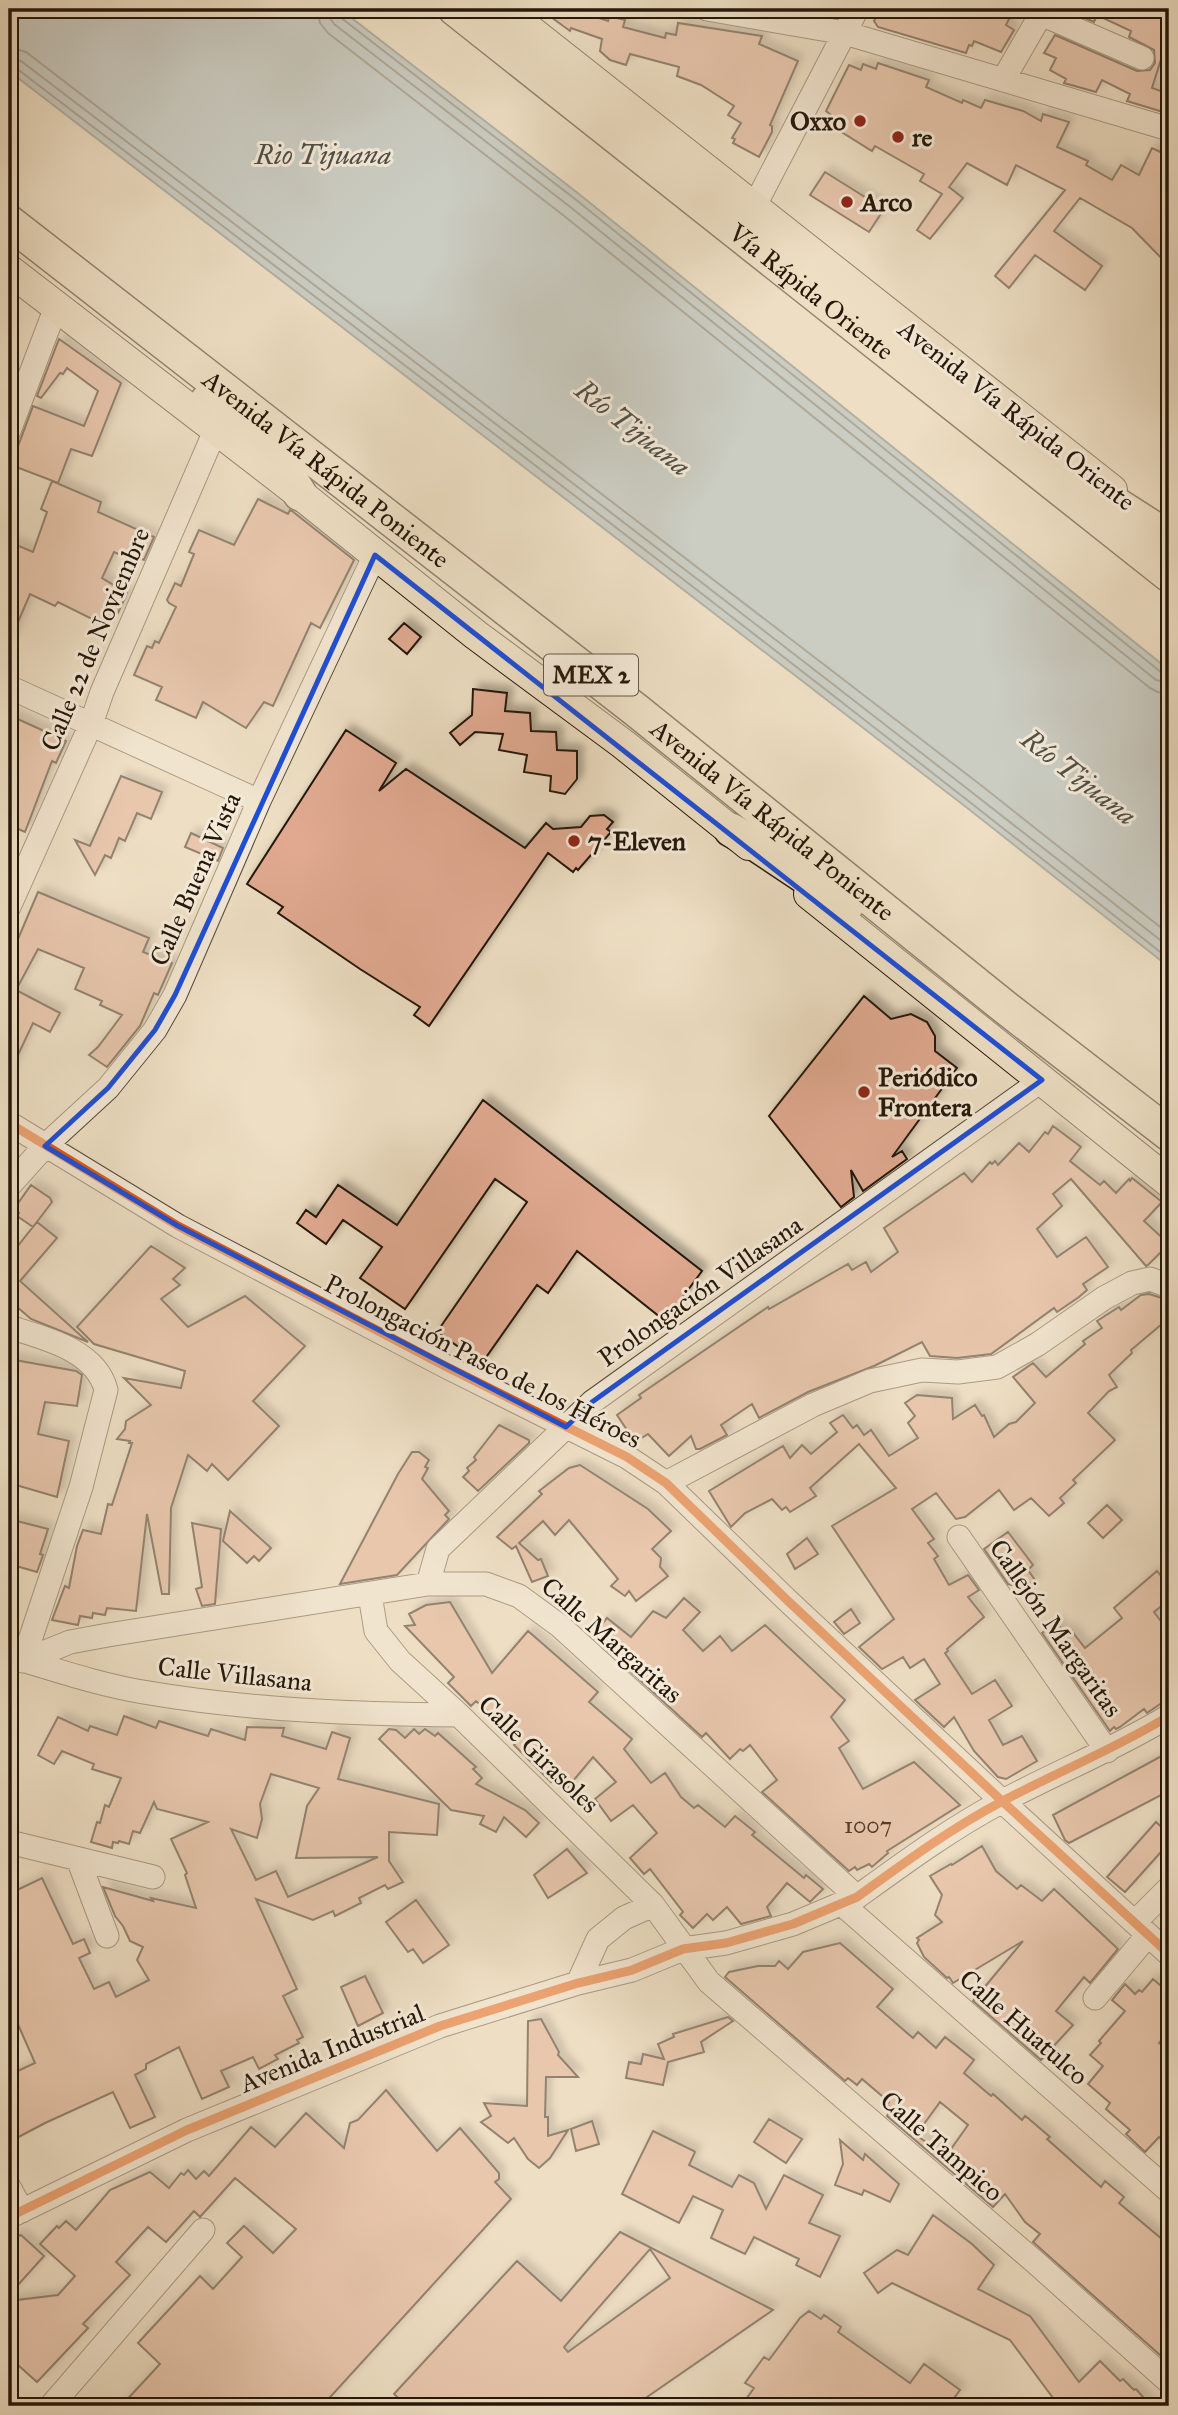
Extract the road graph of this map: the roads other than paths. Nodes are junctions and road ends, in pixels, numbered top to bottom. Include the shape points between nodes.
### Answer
1 (455, 9) edge
2 (707, 9) edge
3 (857, 9) edge
4 (506, 10) edge
5 (1042, 11) edge
6 (845, 33) junction
7 (1142, 58) dead end
8 (1003, 80) junction
9 (1169, 129) edge
10 (754, 207) junction
11 (9, 222) edge
12 (59, 260) junction
13 (9, 270) edge
14 (56, 307) junction
15 (910, 372) junction
16 (9, 431) edge
17 (215, 431) junction
18 (300, 494) junction
19 (1169, 537) edge
20 (375, 555) junction
21 (1169, 575) edge
22 (9, 687) edge
23 (91, 724) junction
24 (259, 801) junction
25 (731, 830) junction
26 (9, 907) edge
27 (1006, 1008) junction
28 (1068, 1055) junction
29 (1042, 1080) junction
30 (9, 1123) edge
31 (1169, 1134) edge
32 (44, 1146) junction
33 (1169, 1152) edge
34 (1169, 1182) edge
35 (9, 1186) edge
36 (1169, 1286) edge
37 (9, 1327) edge
38 (566, 1427) junction
39 (666, 1483) junction
40 (959, 1537) dead end
41 (428, 1584) junction
42 (370, 1595) junction
43 (16, 1659) edge
44 (458, 1714) junction
45 (1169, 1716) edge
46 (1107, 1751) junction
47 (1002, 1801) junction
48 (9, 1842) edge
49 (78, 1858) junction
50 (153, 1877) dead end
51 (1169, 1888) edge
52 (849, 1901) junction
53 (653, 1905) junction
54 (1142, 1928) junction
55 (107, 1936) dead end
56 (683, 1949) junction
57 (1169, 1954) edge
58 (578, 1983) junction
59 (1095, 1998) dead end
60 (9, 2187) edge
61 (1169, 2191) edge
62 (15, 2214) edge
63 (202, 2230) dead end
64 (1169, 2382) edge
65 (51, 2406) edge

1 - 15 highway, Vía Rápida Oriente
2 - 6 street
3 - 6 street
4 - 10 main road, Avenida Vía Rápida Oriente
5 - 7 street
5 - 8 street
6 - 8 street
6 - 10 street
8 - 9 street
10 - 19 main road, Avenida Vía Rápida Oriente
11 - 12 highway, Avenida Vía Rápida Poniente / MEX 2
12 - 18 highway via 71,281 284,469
12 - 27 highway, Avenida Vía Rápida Poniente / MEX 2 via 625,701
13 - 14 main road, Avenida Vía Rápida Poniente
14 - 16 street
14 - 17 main road, Avenida Vía Rápida Poniente
15 - 19 highway
15 - 21 highway, Vía Rápida Oriente
17 - 18 main road, Avenida Vía Rápida Poniente
17 - 23 street, Calle 22 de Noviembre
18 - 20 main road, Avenida Vía Rápida Poniente
20 - 24 street, Calle Buena Vista
20 - 25 main road, Avenida Vía Rápida Poniente
22 - 23 street
23 - 24 street
23 - 26 street, Calle 22 de Noviembre
24 - 32 street, Calle Buena Vista via 175,995 155,1030 108,1087
25 - 27 highway
25 - 29 main road, Avenida Vía Rápida Poniente
27 - 28 highway, Avenida Vía Rápida Poniente / MEX 2
28 - 31 highway, Avenida Vía Rápida Poniente / MEX 2
28 - 33 highway via 1088,1080
29 - 34 main road, Avenida Vía Rápida Poniente
29 - 38 street, Prolongación Villasana via 592,1402
30 - 32 street, Prolongación Paseo de los Héroes
32 - 35 street, Calle Buena Vista
32 - 38 street, Prolongación Paseo de los Héroes via 178,1226
36 - 39 street via 1150,1279 1132,1283 998,1367 922,1370 870,1381 813,1405
37 - 43 street via 78,1353 102,1376 106,1390 81,1487
38 - 39 street, Prolongación Paseo de los Héroes via 627,1457
38 - 41 street, Prolongación Villasana via 438,1549
39 - 47 street, Prolongación Paseo de los Héroes
40 - 46 street, Callejón Margaritas
41 - 42 street, Calle Margaritas
41 - 52 street, Calle Margaritas via 486,1584 519,1596 560,1626
42 - 43 street, Calle Margaritas via 108,1635
42 - 44 street, Calle Girasoles via 376,1631 400,1661
43 - 44 street, Calle Villasana via 140,1691 225,1704 348,1714
44 - 53 street, Calle Girasoles
45 - 46 street, Avenida Industrial
46 - 47 street, Avenida Industrial
47 - 52 street, Avenida Industrial via 946,1833
47 - 54 street, Prolongación Paseo de los Héroes
48 - 49 street
49 - 50 street
49 - 55 street
51 - 54 street
52 - 56 street, Avenida Industrial via 757,1935
52 - 61 street, Calle Huatulco
53 - 56 street, Calle Girasoles
53 - 58 street via 624,1918 598,1939
54 - 57 street, Prolongación Paseo de los Héroes
54 - 59 street
56 - 58 street, Avenida Industrial
56 - 64 street, Calle Tampico via 709,1982
58 - 62 street, Avenida Industrial via 440,2026 187,2130
60 - 62 street
63 - 65 street

